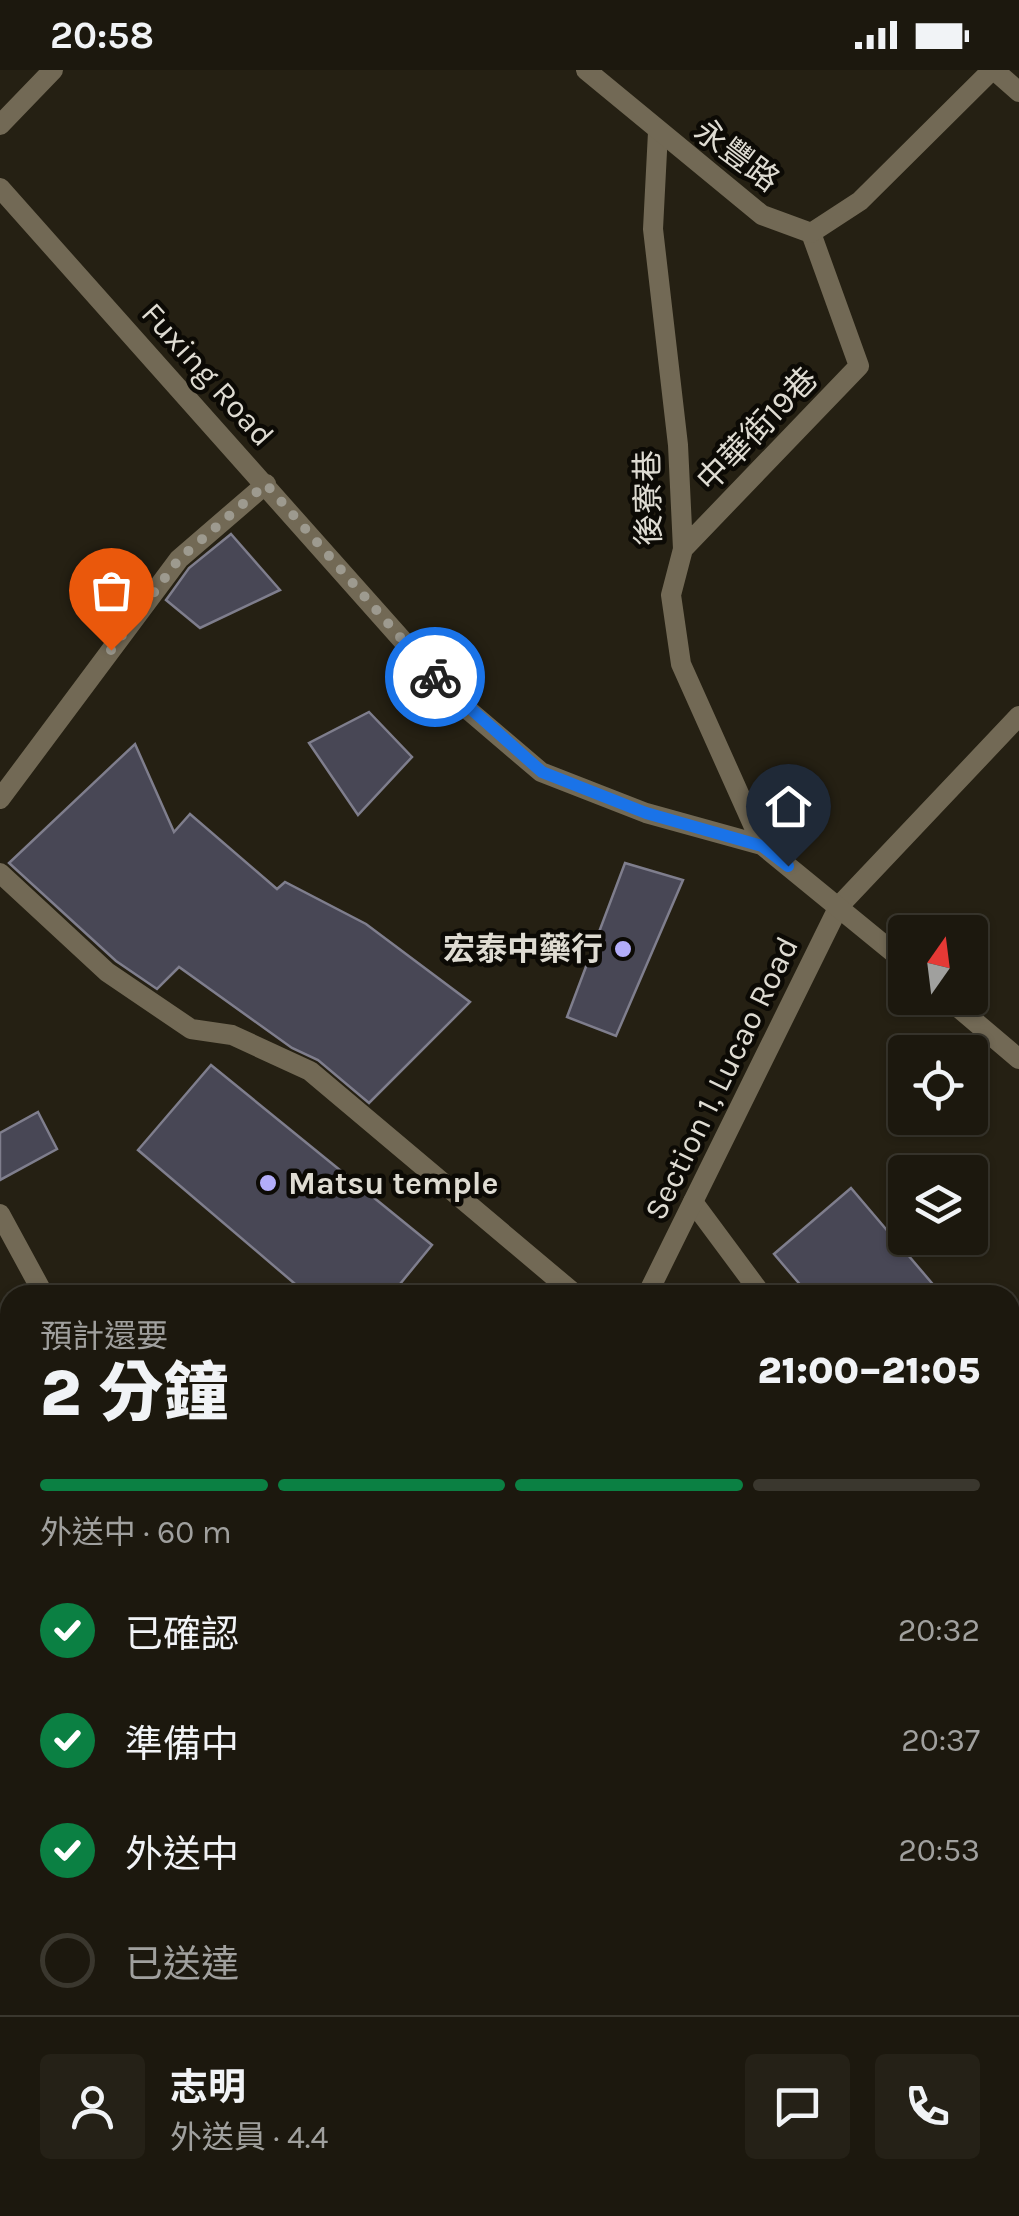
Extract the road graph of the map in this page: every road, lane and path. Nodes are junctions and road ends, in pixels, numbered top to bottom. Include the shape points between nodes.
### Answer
1 (53, 70) edge
2 (586, 70) edge
3 (993, 70) edge
4 (1019, 92) edge
5 (0, 125) edge
6 (658, 132) junction
7 (0, 188) edge
8 (811, 233) junction
9 (266, 484) junction
10 (683, 549) junction
11 (1019, 716) edge
12 (0, 799) edge
13 (762, 846) junction
14 (0, 873) edge
15 (839, 906) junction
16 (888, 948) edge
17 (967, 1015) edge
18 (1019, 1058) edge
19 (693, 1202) junction
20 (0, 1214) edge
21 (39, 1285) edge
22 (564, 1285) edge
23 (652, 1285) edge
24 (755, 1285) edge

1 - 5 street
2 - 6 street, 永豐路
3 - 4 street
3 - 8 street via 860,201
6 - 8 street, 永豐路 via 762,215
6 - 10 street, 後寮巷 via 653,229 670,351
7 - 9 street, Fuxing Road
8 - 10 street, 中華街19巷 via 859,366
9 - 12 street via 179,559
9 - 13 street, Fuxing Road via 453,697 542,772 646,813
10 - 13 street, 後寮巷 via 671,595 681,664
11 - 15 street, Section 1, Lucao Road
13 - 15 street, Fuxing Road
14 - 22 street via 107,972 191,1029 232,1035 310,1071
15 - 16 street, Fuxing Road
15 - 19 street, Section 1, Lucao Road
17 - 18 street
19 - 23 street, Section 1, Lucao Road
19 - 24 street
20 - 21 street

